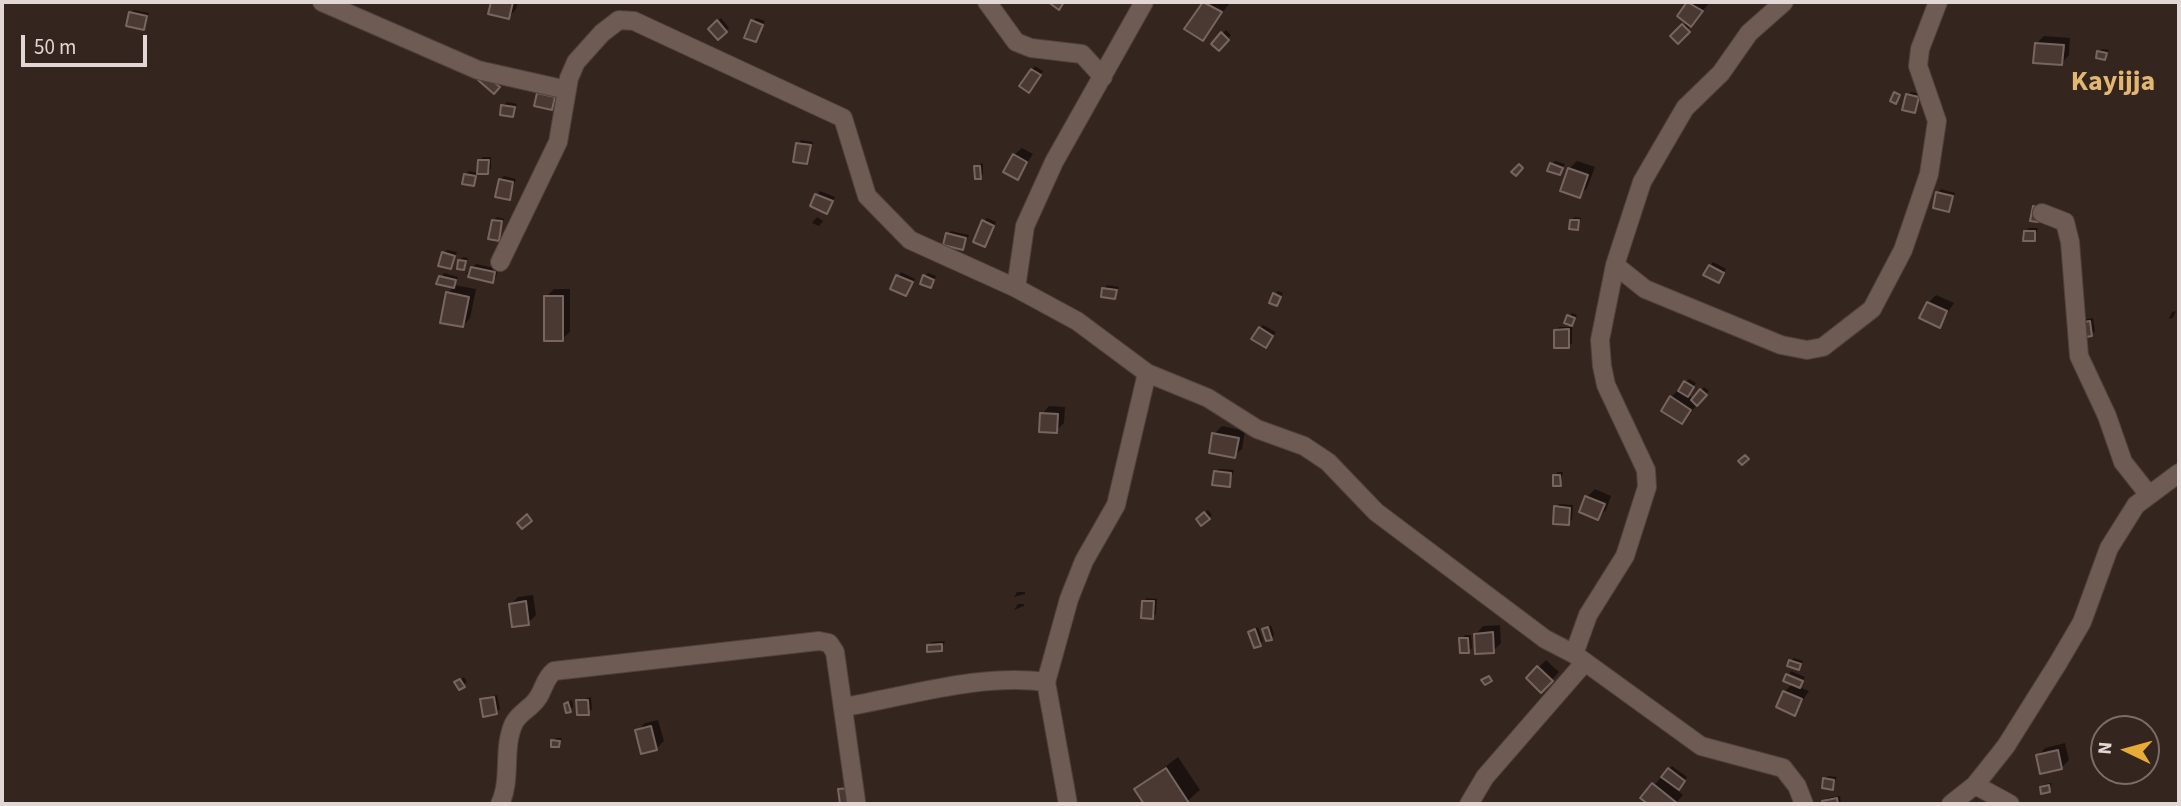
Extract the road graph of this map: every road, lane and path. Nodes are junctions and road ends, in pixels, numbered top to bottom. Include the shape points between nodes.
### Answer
1 (322, 2) edge
2 (987, 2) edge
3 (1144, 2) edge
4 (1784, 2) edge
5 (1938, 2) edge
6 (1102, 77) junction
7 (567, 90) junction
8 (2042, 213) dead end
9 (500, 261) dead end
10 (1615, 265) junction
11 (1016, 288) junction
12 (1147, 373) junction
13 (2179, 473) edge
14 (2150, 495) junction
15 (1580, 658) junction
16 (1046, 682) junction
17 (844, 707) junction
18 (1975, 785) junction
19 (856, 801) dead end
20 (500, 804) edge
21 (1068, 804) edge
22 (1469, 804) edge
23 (1804, 804) edge
24 (1951, 804) edge
25 (2010, 804) edge

1 - 7 street via 478,71
2 - 6 street via 1016,42 1082,54
3 - 6 street
4 - 10 street via 1749,33 1721,73 1685,108 1643,182
5 - 10 street via 1918,66 1937,121 1929,174 1903,250 1872,309 1823,347 1807,350 1781,345 1645,289
6 - 11 street via 1054,162 1025,226
7 - 9 street via 558,142
7 - 11 street via 576,62 601,33 620,20 634,21 843,118 867,196 882,214 910,240
8 - 14 street via 2065,222 2079,356 2123,462
10 - 15 street via 1600,340 1602,366 1606,385 1642,461 1647,486 1625,556 1588,615
11 - 12 street via 1077,321
12 - 15 street via 1208,398 1258,429 1304,446 1328,462 1376,512 1458,576 1545,639
12 - 16 street via 1116,505 1084,561
13 - 14 street
14 - 18 street via 2136,505 2109,548 2082,622 2058,663 2006,746
15 - 22 street via 1485,777
15 - 23 street via 1701,746 1783,768
16 - 17 street via 1020,678
16 - 21 street
17 - 19 street
17 - 20 street via 835,652 829,643 819,640 554,671 537,699 514,721
18 - 24 street
18 - 25 street

